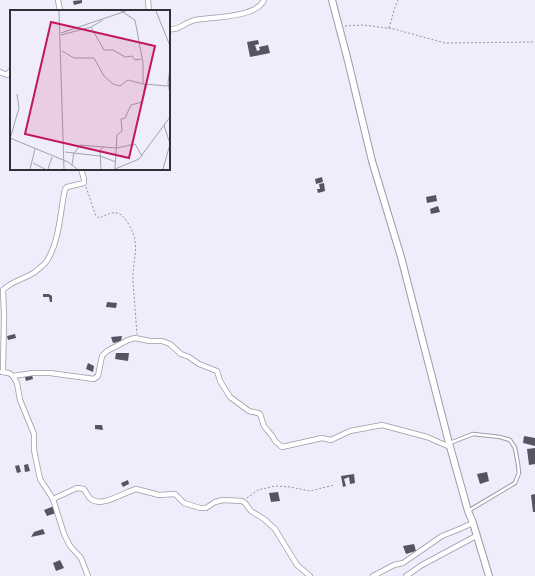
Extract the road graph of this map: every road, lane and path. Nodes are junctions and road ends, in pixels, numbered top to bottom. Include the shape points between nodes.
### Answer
1 (58, 0) edge
2 (148, 0) edge
3 (264, 0) edge
4 (332, 0) edge
5 (398, 0) edge
6 (60, 10) edge
7 (149, 10) edge
8 (339, 26) junction
9 (389, 28) junction
10 (170, 29) edge
11 (535, 42) edge
12 (10, 71) edge
13 (0, 72) edge
14 (81, 170) edge
15 (84, 182) junction
16 (139, 338) junction
17 (1, 372) edge
18 (13, 376) junction
19 (449, 445) junction
20 (334, 484) dead end
21 (53, 499) junction
22 (242, 501) junction
23 (468, 511) junction
24 (473, 523) junction
25 (476, 536) junction
26 (88, 576) edge
27 (310, 576) edge
28 (373, 576) edge
29 (406, 576) edge
30 (490, 576) edge

1 - 6 street
2 - 7 street
3 - 10 street via 259,7 250,11 194,20 179,28
4 - 8 main road
5 - 9 path
8 - 9 path
8 - 19 main road via 372,161 401,257
9 - 11 path via 445,43
12 - 13 street via 7,75
14 - 15 street
15 - 16 path via 96,216 99,218 119,213 134,234 137,245 132,273
15 - 17 street via 65,189 55,240 48,259 27,277 6,286 3,290
16 - 18 street via 128,340 107,351 102,356 98,376 94,379 33,372
16 - 19 street via 150,342 164,342 207,368 217,371 230,397 249,412 260,414 264,426 282,447 322,438 331,440 352,431 382,425
17 - 18 street
18 - 21 street via 21,405 34,434 34,454 40,479
19 - 23 main road
19 - 23 lane via 472,434 481,434 507,438 515,448 519,473 516,483
20 - 22 path via 310,491 282,486 266,488
21 - 22 street via 77,488 84,488 91,499 98,502 136,489 158,495 174,494 184,503 200,508 208,507 220,500
21 - 26 street via 64,534 70,546 81,558
22 - 27 street via 275,529 297,565
23 - 24 main road
24 - 25 main road
24 - 28 street via 442,536 403,563
25 - 29 street
25 - 30 main road

